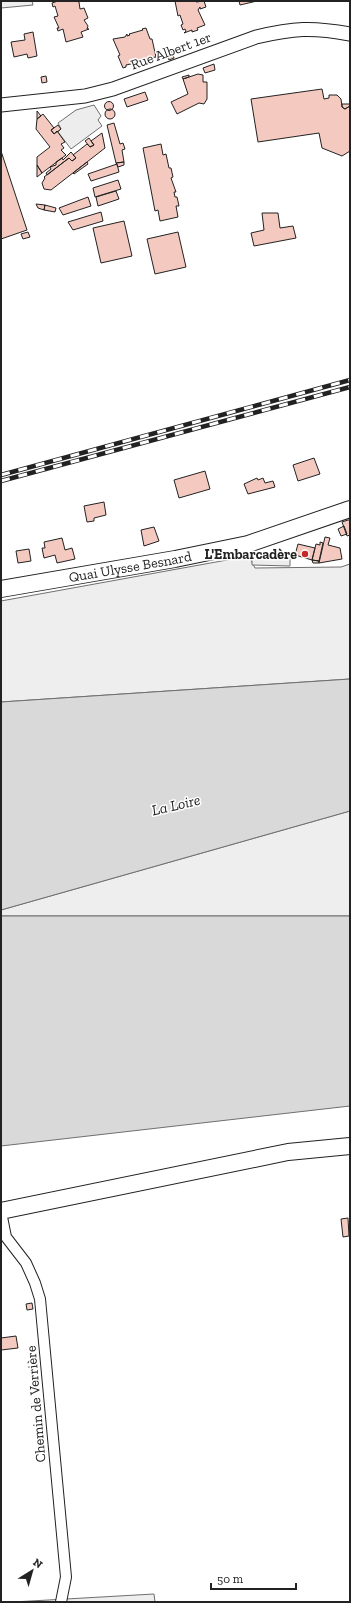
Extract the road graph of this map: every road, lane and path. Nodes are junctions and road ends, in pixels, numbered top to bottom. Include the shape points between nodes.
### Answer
1 (350, 34) edge
2 (1, 105) edge
3 (350, 509) edge
4 (1, 590) edge
5 (350, 1146) edge
6 (1, 1212) edge
7 (61, 1602) edge

1 - 2 street, Rue Albert 1er via 300,28 280,31 256,37 113,89 85,96
3 - 4 main road, Quai Ulysse Besnard via 248,544
5 - 6 main road via 288,1152
6 - 7 street, Chemin de Verrière via 6,1237 26,1263 40,1299 66,1577

